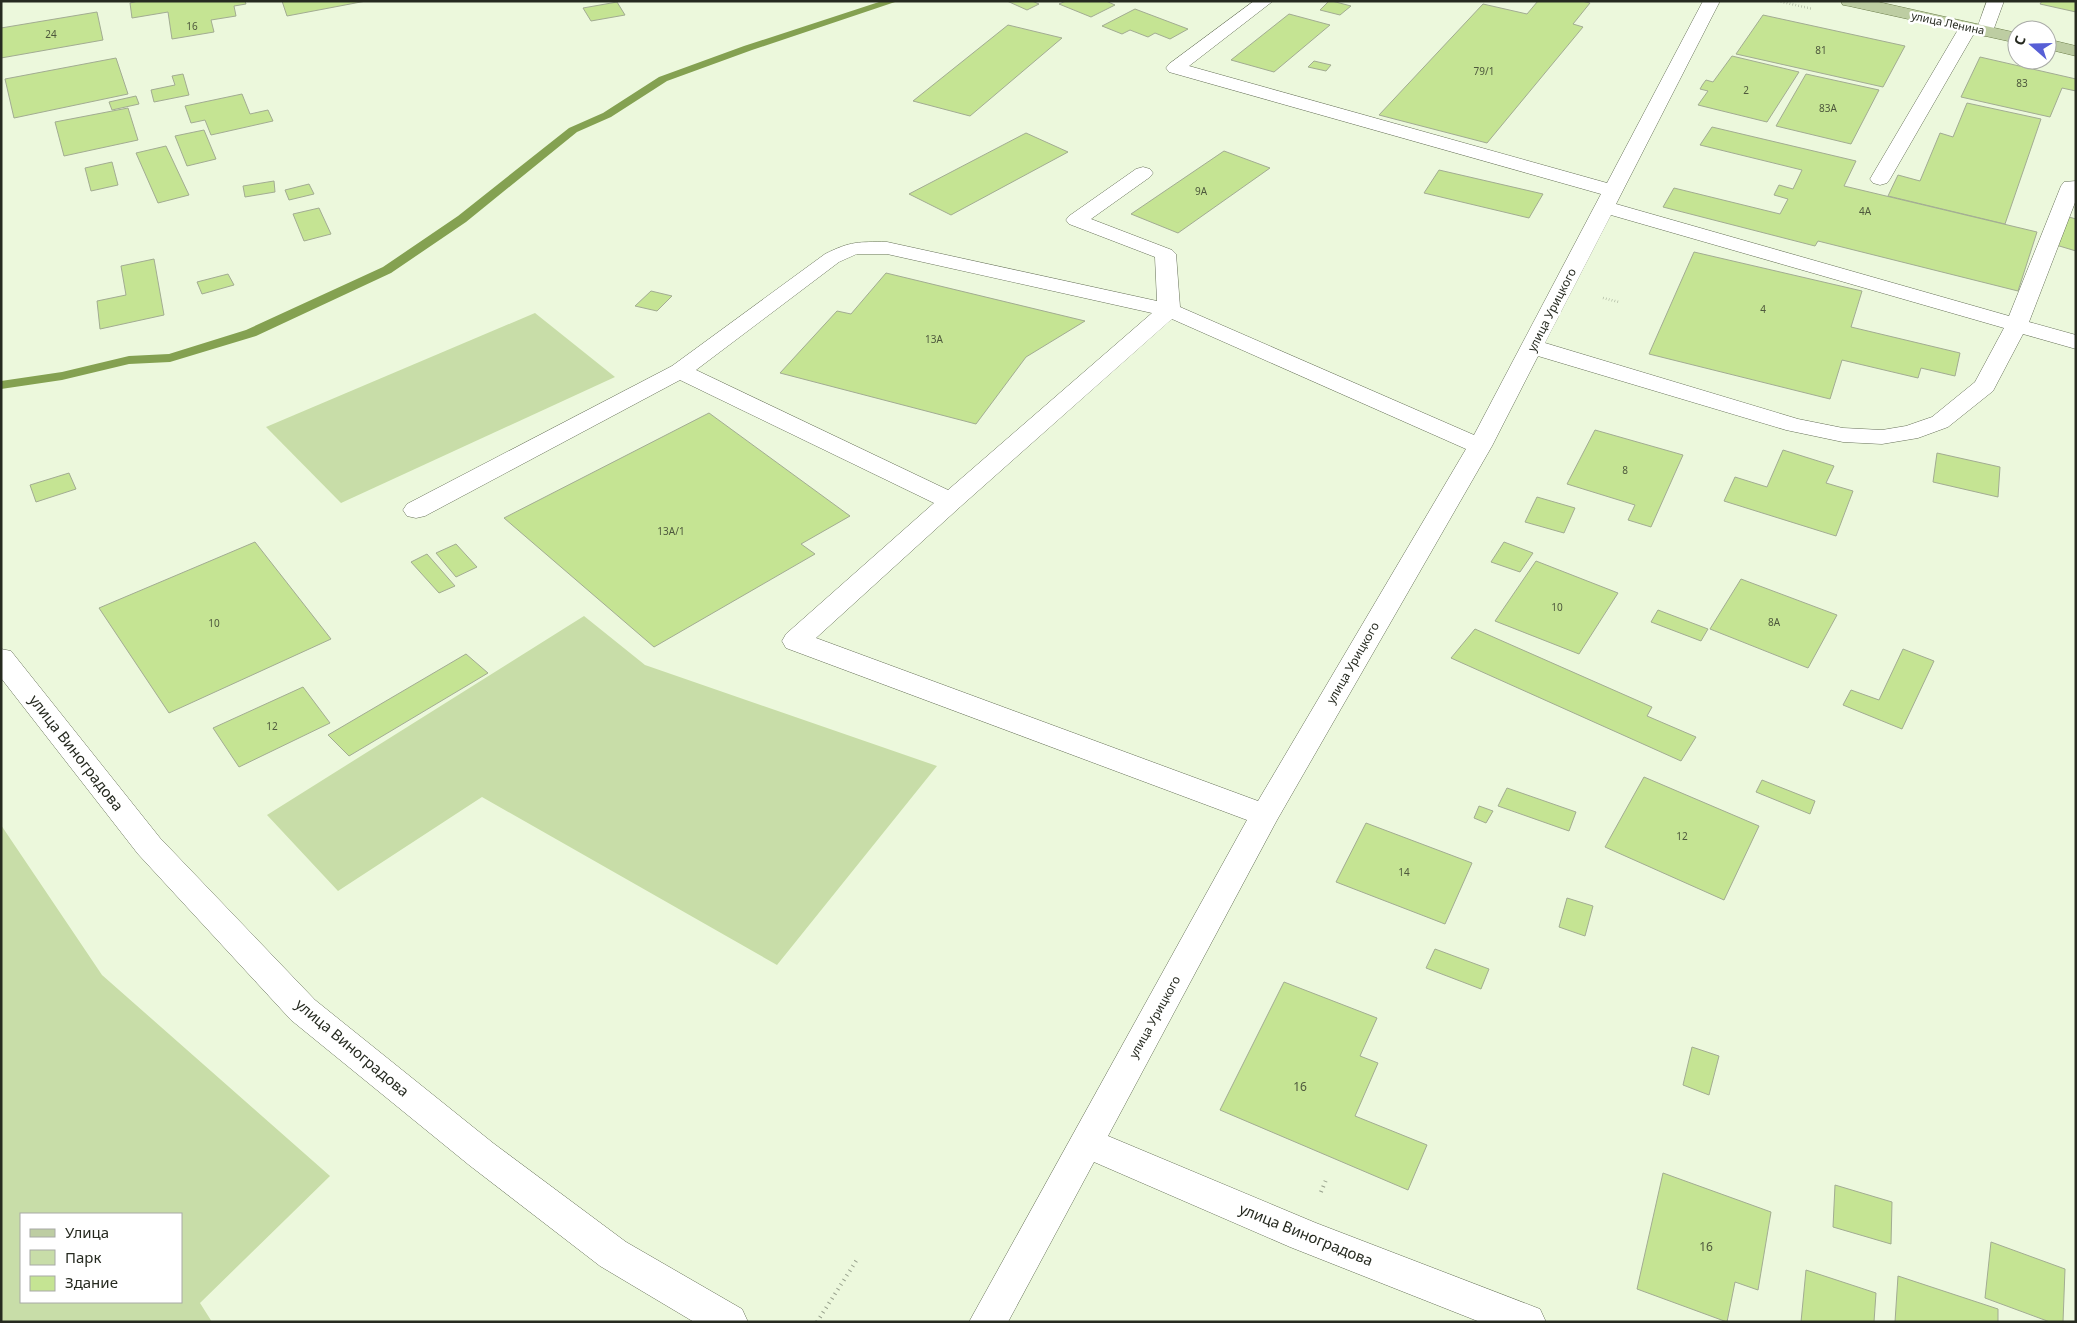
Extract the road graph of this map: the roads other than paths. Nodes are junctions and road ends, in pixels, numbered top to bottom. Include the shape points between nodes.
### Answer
1 (1265, 1) edge
2 (1712, 1) edge
3 (1850, 1) edge
4 (1996, 1) edge
5 (1976, 29) junction
6 (2007, 36) edge
7 (2057, 46) edge
8 (2076, 50) edge
9 (1143, 173) dead end
10 (1880, 179) dead end
11 (2076, 187) edge
12 (1609, 199) junction
13 (1169, 310) junction
14 (2017, 325) junction
15 (2076, 342) edge
16 (1533, 347) junction
17 (680, 371) junction
18 (1480, 446) junction
19 (952, 501) junction
20 (416, 510) dead end
21 (1, 658) edge
22 (1265, 815) junction
23 (1087, 1143) junction
24 (729, 1322) edge
25 (988, 1322) edge
26 (1527, 1322) edge

1 - 12 street via 1175,68
2 - 12 street, улица Урицкого
3 - 5 main road, улица Ленина
4 - 5 street
5 - 6 main road, улица Ленина
5 - 10 street
7 - 8 main road
9 - 13 street via 1076,220 1165,254
11 - 14 street via 2071,186
12 - 14 street
12 - 16 street, улица Урицкого
13 - 17 street via 887,248 854,248 832,258
13 - 18 street
13 - 19 street
14 - 15 street
14 - 16 street via 1985,386 1940,422 1910,433 1882,437 1843,435 1794,425
16 - 18 street, улица Урицкого
17 - 19 street
17 - 20 street
18 - 22 street, улица Урицкого
19 - 22 street via 796,641
21 - 24 street, улица Виноградова via 149,846 303,1010 481,1154 613,1254
22 - 23 street, улица Урицкого
23 - 25 street, улица Урицкого
23 - 26 street, улица Виноградова via 1302,1235

